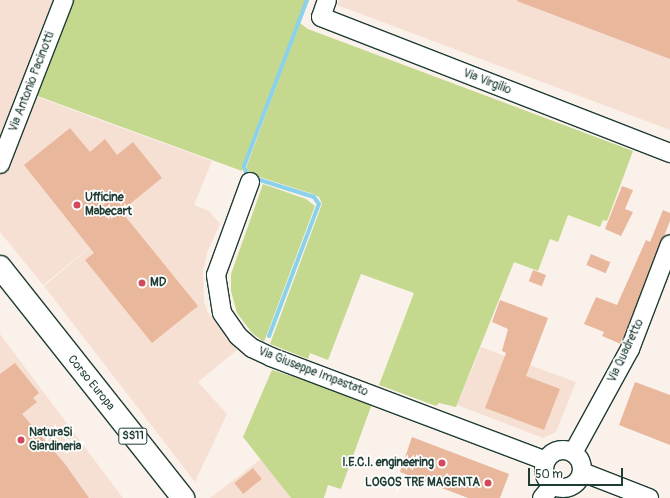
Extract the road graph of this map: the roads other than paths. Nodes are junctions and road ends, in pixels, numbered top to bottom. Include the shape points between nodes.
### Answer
1 (64, 0) edge
2 (327, 0) edge
3 (670, 153) edge
4 (0, 164) edge
5 (250, 182) dead end
6 (670, 244) edge
7 (0, 267) edge
8 (572, 453) junction
9 (546, 461) junction
10 (582, 472) junction
11 (547, 492) edge
12 (183, 498) edge
13 (649, 498) edge

1 - 4 street, Via Antonio Pacinotti
2 - 3 street, Via Virgilio via 321,17
5 - 9 street, Via Giuseppe Impastato via 216,275 222,313 238,336 252,348 271,357
6 - 8 street, Via Quadretto via 630,349
7 - 12 main road, Corso Europa / SS11
8 - 9 street via 559,451
8 - 10 street via 581,462
9 - 11 street via 544,472
10 - 11 street via 571,486
10 - 13 street

